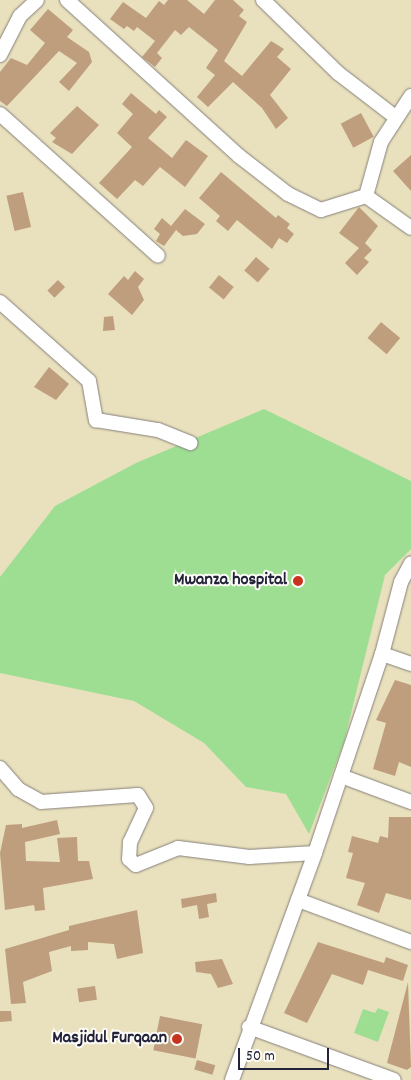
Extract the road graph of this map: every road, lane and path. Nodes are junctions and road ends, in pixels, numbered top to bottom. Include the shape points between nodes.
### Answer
1 (37, 0) edge
2 (67, 0) edge
3 (263, 0) edge
4 (0, 55) edge
5 (411, 96) edge
6 (0, 114) edge
7 (394, 116) junction
8 (366, 196) junction
9 (411, 228) edge
10 (158, 256) dead end
11 (0, 302) edge
12 (191, 443) dead end
13 (411, 563) edge
14 (382, 654) junction
15 (411, 664) edge
16 (0, 768) edge
17 (341, 776) junction
18 (411, 802) edge
19 (315, 854) junction
20 (298, 900) junction
21 (411, 942) edge
22 (249, 1027) junction
23 (387, 1079) edge
24 (232, 1080) edge

1 - 4 street via 20,16
2 - 8 street via 232,150 288,194 322,210
3 - 7 street via 338,73
5 - 7 street
6 - 10 street
7 - 8 street via 381,142
8 - 9 street
11 - 12 street via 89,381 96,420 158,430
13 - 14 street via 401,582
14 - 15 street
14 - 17 street
16 - 19 street via 18,789 41,802 138,795 146,808 130,842 129,859 136,865 178,848 249,857
17 - 18 street
17 - 19 street
19 - 20 street
20 - 21 street
20 - 22 street
22 - 23 street
22 - 24 street

